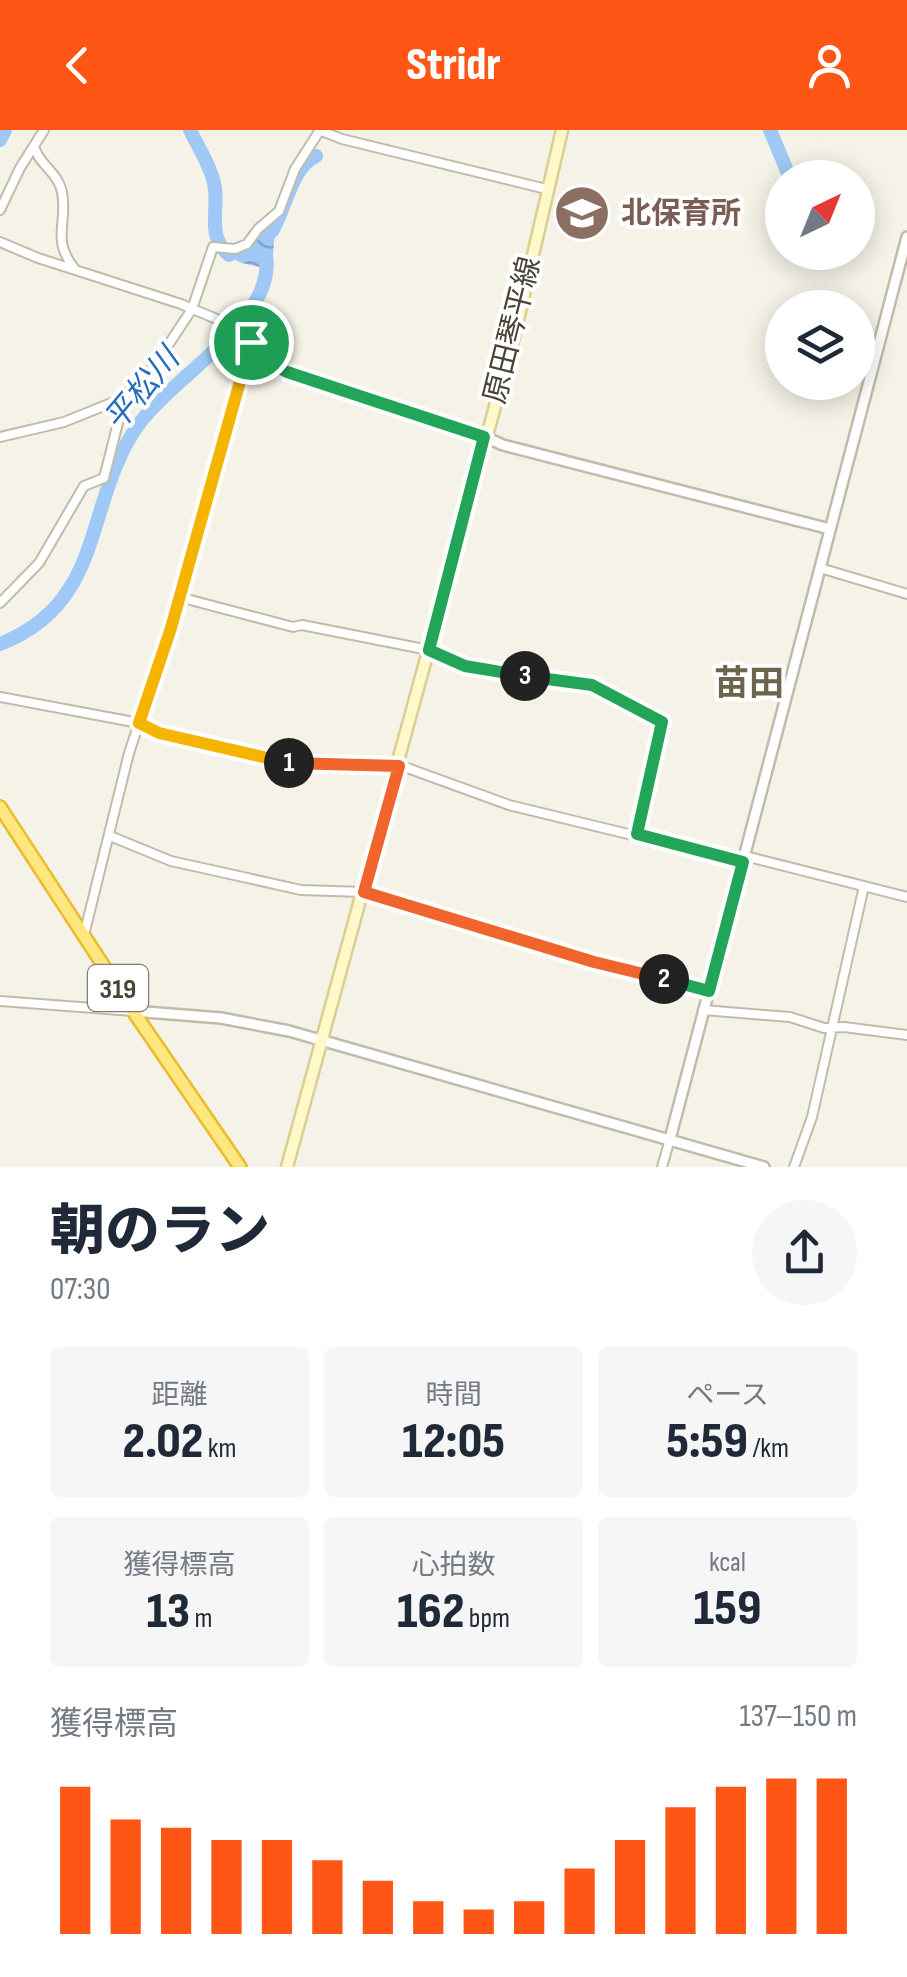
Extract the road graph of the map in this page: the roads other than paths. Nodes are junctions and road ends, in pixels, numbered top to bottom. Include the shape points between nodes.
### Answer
1 (44, 130) edge
2 (320, 130) edge
3 (562, 130) edge
4 (34, 146) junction
5 (546, 189) junction
6 (0, 210) edge
7 (907, 237) edge
8 (0, 242) edge
9 (79, 272) junction
10 (192, 309) junction
11 (251, 342) junction
12 (122, 399) junction
13 (0, 437) edge
14 (484, 437) junction
15 (830, 529) junction
16 (820, 568) junction
17 (907, 594) edge
18 (179, 598) junction
19 (0, 603) edge
20 (429, 650) junction
21 (0, 698) edge
22 (139, 723) junction
23 (399, 766) junction
24 (0, 807) edge
25 (637, 834) junction
26 (110, 836) junction
27 (744, 859) junction
28 (864, 886) junction
29 (364, 892) junction
30 (907, 897) edge
31 (84, 935) junction
32 (709, 991) junction
33 (0, 1001) edge
34 (704, 1010) junction
35 (133, 1012) junction
36 (833, 1028) junction
37 (907, 1035) edge
38 (322, 1041) junction
39 (670, 1140) junction
40 (240, 1167) edge
41 (287, 1167) edge
42 (662, 1167) edge
43 (764, 1167) edge
44 (794, 1167) edge

1 - 4 street
2 - 5 street
2 - 10 street via 295,169 280,212 247,244 213,247
3 - 5 main road, 原田琴平線
4 - 6 street
4 - 9 street via 55,172 62,194 61,248
5 - 14 main road, 原田琴平線
7 - 15 street
8 - 9 street
9 - 10 street
10 - 11 street
10 - 12 street via 155,365
11 - 14 street via 287,372
11 - 18 street
12 - 13 street
12 - 19 street via 104,478 84,486 39,563
14 - 15 street
14 - 20 main road, 原田琴平線
15 - 16 street
16 - 17 street
16 - 27 street
18 - 20 street via 293,627
18 - 22 street
20 - 23 main road, 原田琴平線
20 - 25 street via 482,671 592,685 662,722
21 - 22 street
22 - 23 street via 292,764
22 - 26 street
23 - 25 street via 510,806
23 - 29 main road, 原田琴平線
24 - 31 highway, 319
25 - 27 street
26 - 29 street via 171,861 301,890
26 - 31 street
27 - 28 street
27 - 32 street
28 - 30 street
28 - 36 street
29 - 32 street
29 - 38 main road, 原田琴平線
31 - 35 highway, 319
32 - 34 street
33 - 35 street
34 - 36 street
34 - 39 street
35 - 38 street via 221,1018
35 - 40 highway, 319
36 - 37 street
36 - 44 street
38 - 39 street
38 - 41 main road, 原田琴平線
39 - 42 street
39 - 43 street

